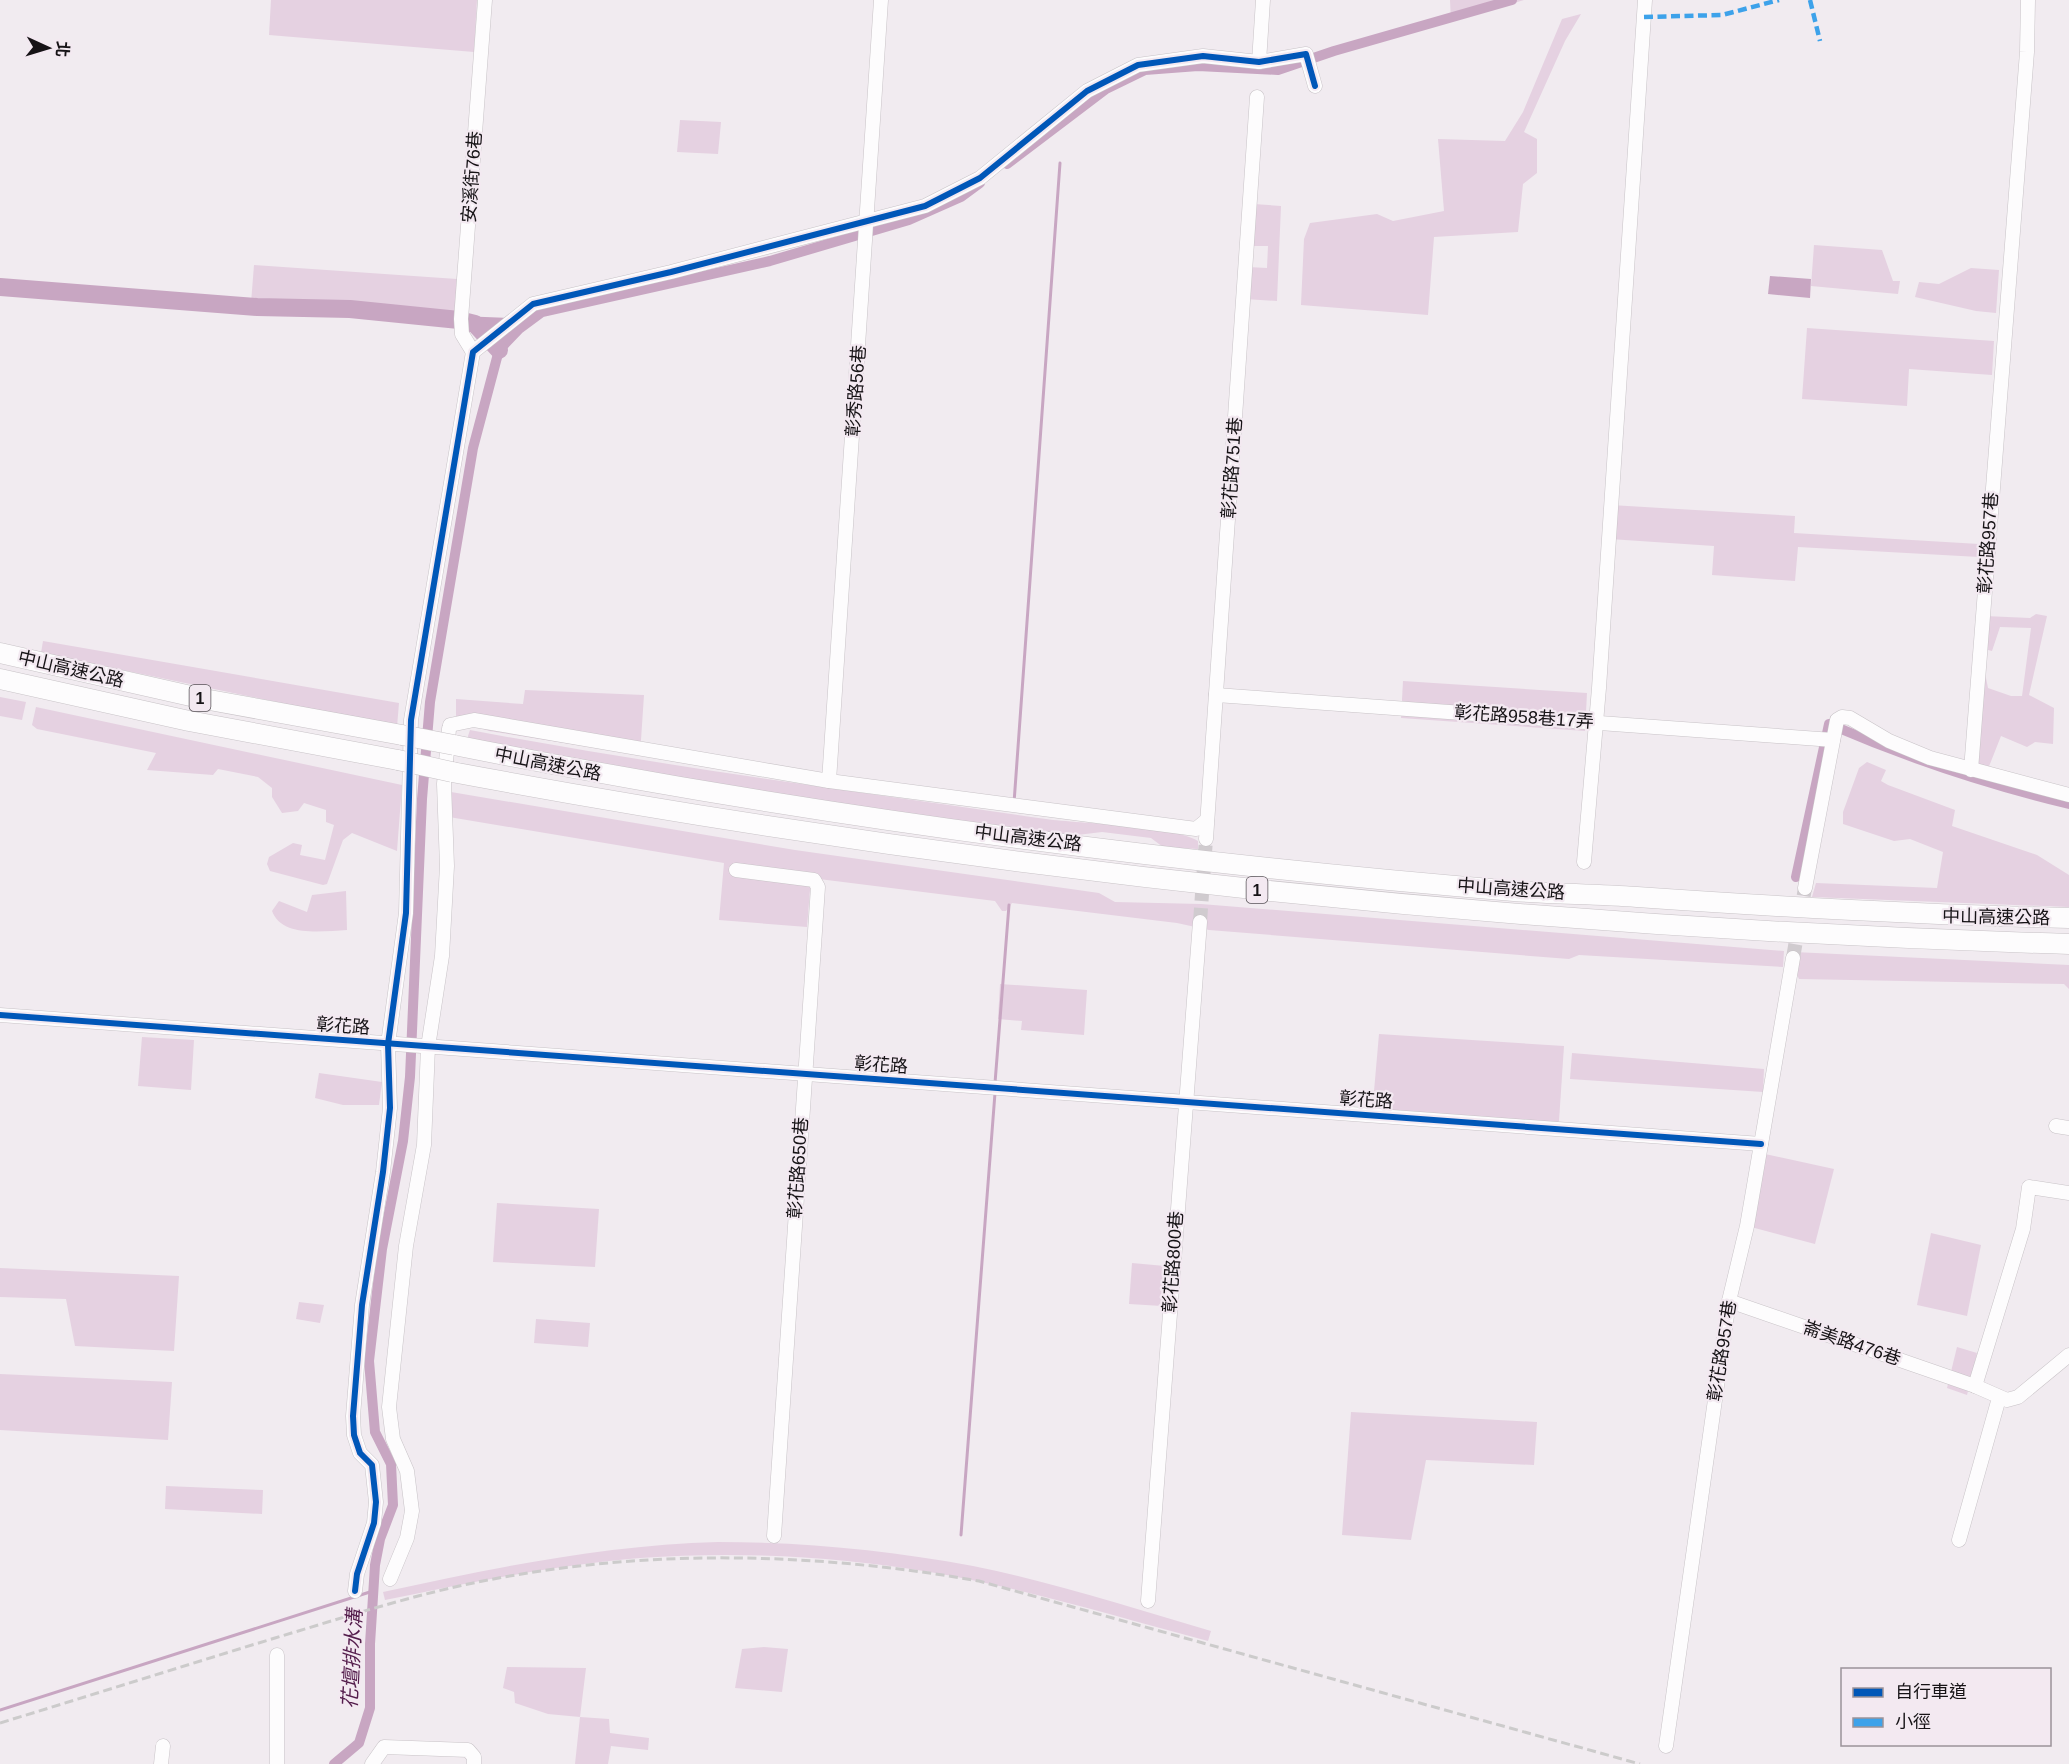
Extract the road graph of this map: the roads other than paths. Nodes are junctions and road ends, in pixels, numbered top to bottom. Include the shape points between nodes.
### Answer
1 (485, 0) edge
2 (881, 0) edge
3 (1263, 0) edge
4 (1644, 0) edge
5 (2028, 0) edge
6 (1259, 62) junction
7 (1315, 86) dead end
8 (1257, 97) dead end
9 (865, 222) junction
10 (473, 352) junction
11 (0, 653) edge
12 (0, 679) edge
13 (1216, 695) junction
14 (1596, 722) junction
15 (451, 733) junction
16 (1833, 740) junction
17 (1971, 770) junction
18 (829, 781) junction
19 (2069, 795) edge
20 (1207, 820) junction
21 (1206, 839) tunnel mouth
22 (1584, 862) dead end
23 (736, 870) dead end
24 (1805, 888) tunnel mouth
25 (2069, 918) edge
26 (1200, 922) tunnel mouth
27 (2069, 944) edge
28 (1792, 958) tunnel mouth
29 (0, 1016) edge
30 (394, 1045) junction
31 (425, 1047) junction
32 (804, 1074) junction
33 (1185, 1102) junction
34 (1761, 1144) junction
35 (2069, 1193) edge
36 (1729, 1300) junction
37 (2069, 1355) edge
38 (1975, 1386) junction
39 (1999, 1398) junction
40 (774, 1536) dead end
41 (1959, 1540) dead end
42 (390, 1579) dead end
43 (356, 1591) dead end
44 (1148, 1601) dead end
45 (277, 1655) dead end
46 (163, 1746) dead end
47 (1665, 1746) dead end
48 (161, 1764) edge
49 (277, 1764) edge
50 (372, 1764) edge
51 (474, 1764) edge

1 - 10 street, 安溪街76巷 via 461,319 462,334
2 - 9 street, 彰秀路56巷
3 - 6 street
4 - 14 street
5 - 17 street, 彰花路957巷
6 - 7 street via 1306,54
6 - 9 street via 1203,56 1138,65 1086,92 980,178 925,206
8 - 13 street, 彰花路751巷
9 - 10 street via 533,304
9 - 18 street, 彰秀路56巷
10 - 30 street via 411,720 406,913
11 - 15 highway, 中山高速公路 / 1, bridge via 204,699 402,735
12 - 27 highway, 中山高速公路 / 1, bridge via 189,722 670,812 1068,869 1338,899 1823,935
13 - 14 street, 彰花路958巷17弄
13 - 20 street, 彰花路751巷
14 - 16 street, 彰花路958巷17弄
14 - 22 street
15 - 18 street via 460,722 482,721
15 - 25 highway, 中山高速公路 / 1 via 638,782 1169,856 1520,891 1775,908
15 - 31 street via 444,784 447,866 442,956
16 - 17 street via 1837,720 1850,718 1889,741
16 - 24 street
17 - 19 street
18 - 20 street via 1196,829
20 - 21 street, 彰花路751巷
23 - 32 street, 彰花路650巷 via 814,880 818,887
26 - 33 street, 彰花路800巷
28 - 34 street, 彰花路957巷
29 - 30 street, 彰花路
30 - 31 street, 彰花路
30 - 43 street via 383,1172 362,1305 353,1416 360,1453 372,1465 376,1502 375,1523 357,1574
31 - 32 street, 彰花路
31 - 42 street via 424,1145 406,1246 389,1407 393,1438 407,1471 412,1511 407,1538
32 - 33 street, 彰花路
32 - 40 street, 彰花路650巷
33 - 34 street, 彰花路
33 - 44 street, 彰花路800巷
34 - 36 street, 彰花路957巷
35 - 38 street via 2029,1187 2023,1229
36 - 38 street, 崙美路476巷
36 - 47 street, 彰花路957巷
37 - 39 street via 2018,1397
38 - 39 street, 崙美路476巷
39 - 41 street
45 - 49 street
46 - 48 street
50 - 51 street via 384,1747 468,1750

